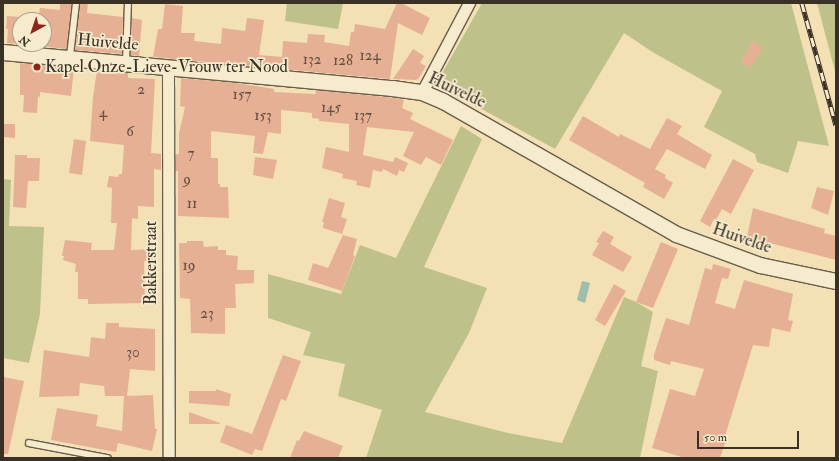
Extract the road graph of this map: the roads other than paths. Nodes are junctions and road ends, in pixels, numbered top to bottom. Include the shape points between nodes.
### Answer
1 (76, 3) edge
2 (128, 3) edge
3 (469, 3) edge
4 (3, 52) edge
5 (70, 58) junction
6 (126, 63) junction
7 (168, 67) junction
8 (422, 92) junction
9 (836, 281) edge
10 (29, 442) dead end
11 (108, 458) edge
12 (169, 458) edge

1 - 5 lane
2 - 6 lane
3 - 8 street
4 - 5 street, Huivelde
5 - 6 street, Huivelde
6 - 7 street, Huivelde
7 - 8 street, Huivelde
7 - 12 street, Bakkerstraat
8 - 9 street, Huivelde via 443,101 676,234 760,265
10 - 11 lane

